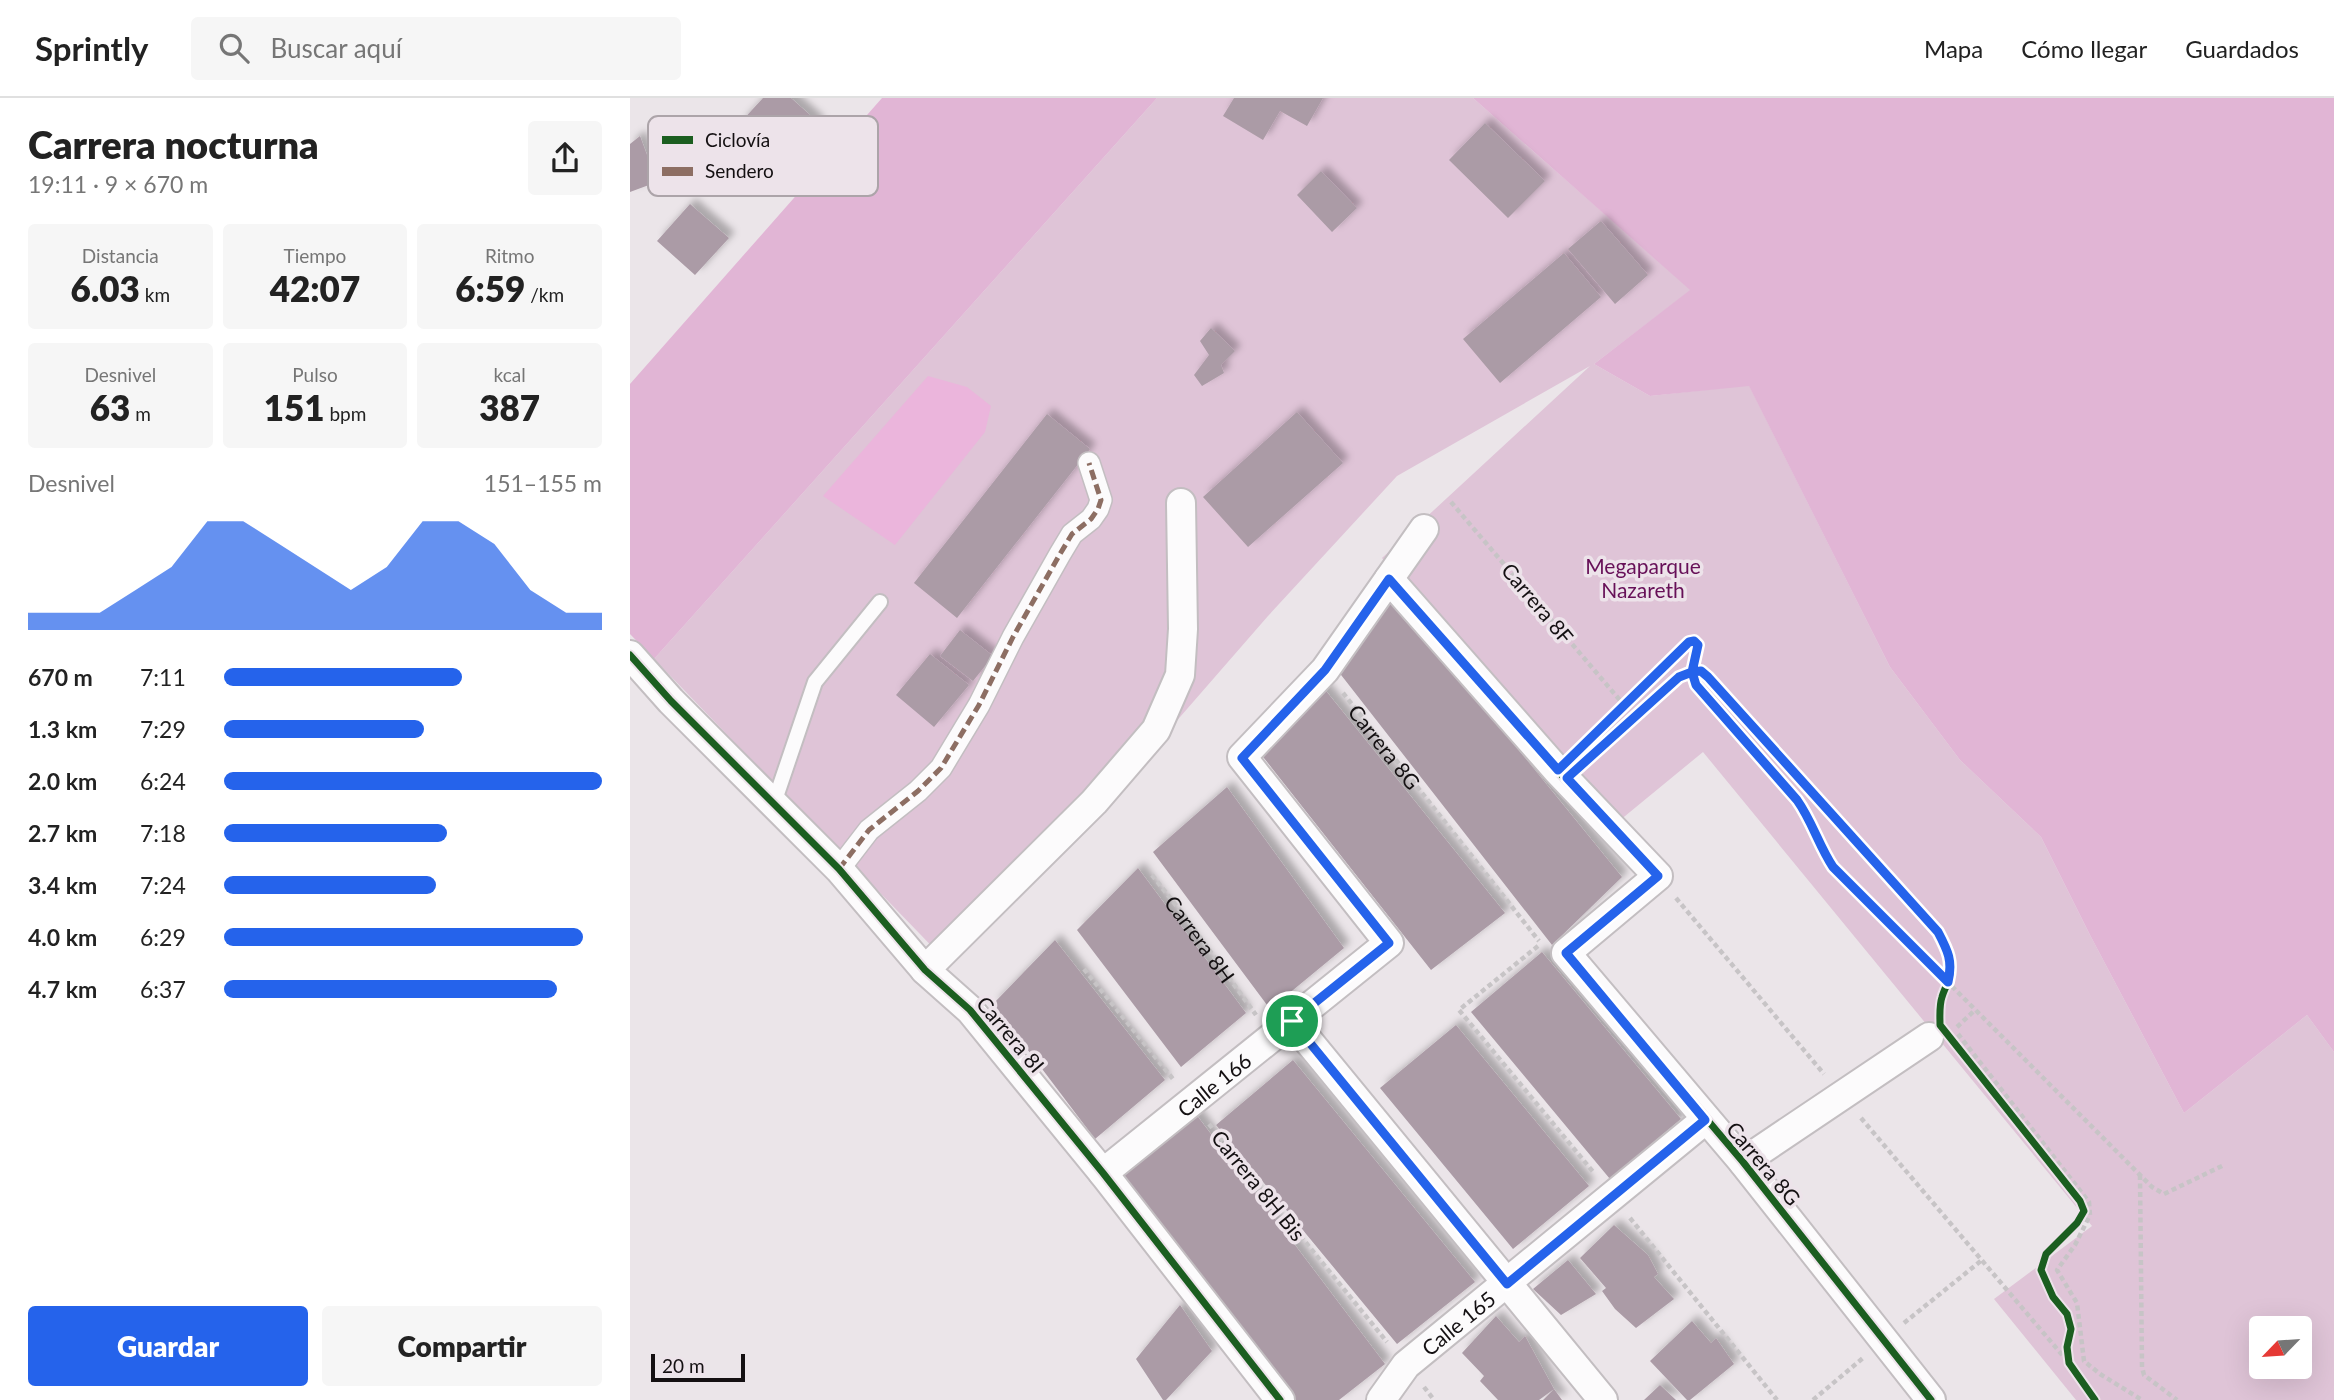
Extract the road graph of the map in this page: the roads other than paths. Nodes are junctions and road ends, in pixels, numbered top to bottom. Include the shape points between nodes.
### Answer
1 (1089, 463) dead end
2 (1181, 503) dead end
3 (1424, 528) dead end
4 (1389, 579) junction
5 (880, 602) dead end
6 (630, 655) edge
7 (774, 803) junction
8 (839, 869) junction
9 (925, 970) junction
10 (1282, 1029) junction
11 (1942, 1033) road end
12 (1705, 1120) junction
13 (1743, 1162) junction
14 (1103, 1173) junction
15 (1507, 1284) junction
16 (1280, 1400) edge
17 (1381, 1400) edge
18 (1603, 1400) edge
19 (1931, 1400) edge

1 - 8 street via 1101,500 1098,509 1072,534 941,768 869,830
2 - 9 street via 1184,629 1180,675 1156,730 1094,802
3 - 4 street
4 - 10 street, Calle 166 via 1325,670 1242,758 1389,943
4 - 12 street, Carrera 8G via 1658,876 1553,948
5 - 7 lane via 815,682
6 - 7 street, Carrera 8I
7 - 8 street, Carrera 8I
8 - 9 street, Carrera 8I
9 - 14 street, Carrera 8I via 970,1010
10 - 14 street, Calle 166
10 - 15 street
11 - 13 street
12 - 13 street, Carrera 8G
12 - 15 street, Calle 165
13 - 19 street, Carrera 8G
14 - 16 street, Carrera 8I
15 - 17 street, Calle 165 via 1406,1365
15 - 18 street

